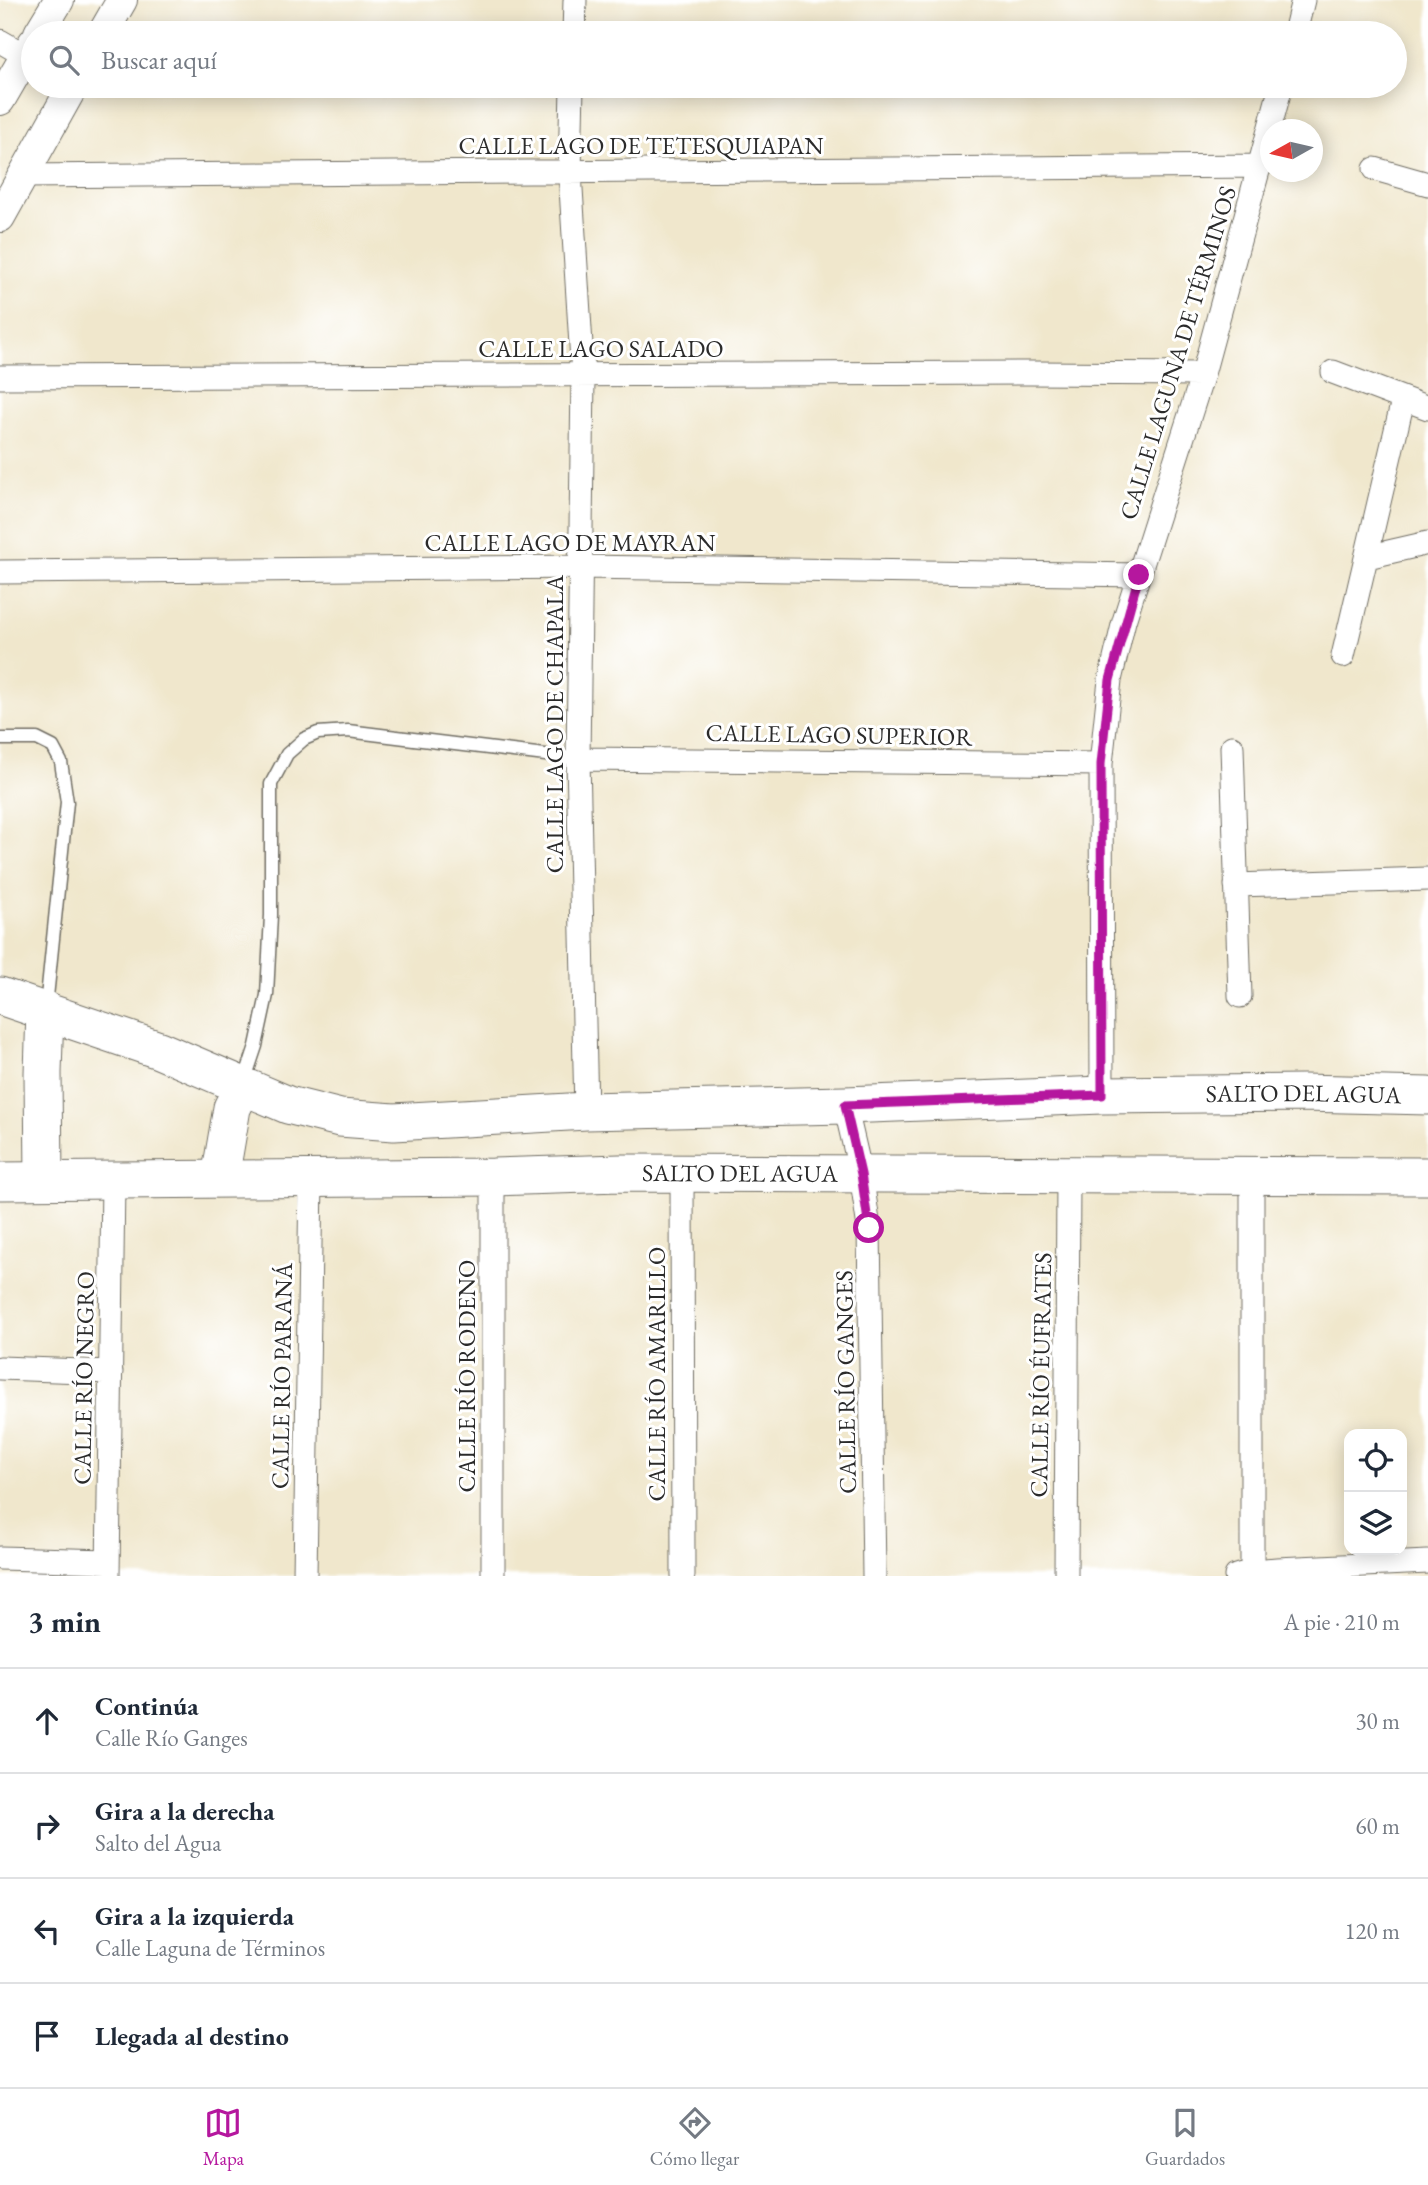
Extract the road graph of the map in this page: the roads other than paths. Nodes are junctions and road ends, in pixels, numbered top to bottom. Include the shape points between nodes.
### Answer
1 (59, 0) edge
2 (122, 0) edge
3 (575, 0) edge
4 (1304, 0) edge
5 (47, 21) edge
6 (110, 21) edge
7 (574, 21) edge
8 (1298, 21) edge
9 (0, 41) edge
10 (21, 43) edge
11 (21, 64) edge
12 (66, 98) edge
13 (572, 98) edge
14 (1278, 98) edge
15 (0, 100) edge
16 (1273, 119) edge
17 (1260, 166) edge
18 (1375, 169) dead end
19 (1260, 170) edge
20 (570, 173) junction
21 (22, 176) junction
22 (1428, 184) edge
23 (0, 217) edge
24 (1333, 373) dead end
25 (1203, 374) junction
26 (583, 376) junction
27 (0, 377) edge
28 (1404, 400) junction
29 (1428, 408) edge
30 (1428, 543) edge
31 (1367, 557) junction
32 (581, 567) junction
33 (0, 572) edge
34 (1139, 575) junction
35 (1343, 656) dead end
36 (0, 739) edge
37 (1232, 747) dead end
38 (578, 759) junction
39 (1101, 764) junction
40 (1428, 879) edge
41 (1236, 885) junction
42 (0, 996) edge
43 (1240, 996) dead end
44 (46, 1010) junction
45 (243, 1086) junction
46 (1102, 1095) junction
47 (1428, 1096) edge
48 (845, 1105) junction
49 (586, 1111) junction
50 (682, 1172) junction
51 (861, 1174) junction
52 (1068, 1175) junction
53 (1428, 1176) edge
54 (493, 1177) junction
55 (1252, 1177) junction
56 (220, 1178) junction
57 (311, 1178) junction
58 (44, 1180) junction
59 (113, 1180) junction
60 (0, 1181) edge
61 (0, 1368) edge
62 (111, 1372) junction
63 (0, 1558) edge
64 (1428, 1562) edge
65 (108, 1569) edge
66 (1244, 1574) edge
67 (305, 1576) edge
68 (492, 1576) edge
69 (683, 1576) edge
70 (874, 1576) edge
71 (1066, 1576) edge

1 - 5 street
2 - 6 street
3 - 7 street
4 - 8 street
9 - 10 street
11 - 15 street
12 - 21 street
13 - 20 street, CALLE LAGO DE CHAPALA
14 - 16 street, CALLE LAGUNA DE TÉRMINOS
17 - 20 street, CALLE LAGO DE TETESQUIAPAN
18 - 22 street
19 - 25 street, CALLE LAGUNA DE TÉRMINOS
20 - 21 street, CALLE LAGO DE TETESQUIAPAN
20 - 26 street, CALLE LAGO DE CHAPALA
21 - 23 street
24 - 28 street
25 - 26 street, CALLE LAGO SALADO
25 - 34 street, CALLE LAGUNA DE TÉRMINOS
26 - 27 street, CALLE LAGO SALADO
26 - 32 street, CALLE LAGO DE CHAPALA
28 - 29 street
28 - 31 street
30 - 31 street
31 - 35 street
32 - 33 street, CALLE LAGO DE MAYRAN
32 - 34 street, CALLE LAGO DE MAYRAN
32 - 38 street, CALLE LAGO DE CHAPALA
34 - 39 street, CALLE LAGUNA DE TÉRMINOS via 1110,680
36 - 44 lane via 37,739 53,747 61,762 67,802
37 - 41 street
38 - 39 street, CALLE LAGO SUPERIOR
38 - 45 lane via 348,731 318,733 287,754 271,784 267,995
38 - 49 street, CALLE LAGO DE CHAPALA
39 - 46 street, CALLE LAGUNA DE TÉRMINOS
40 - 41 street
41 - 43 street
42 - 44 main road, SALTO DEL AGUA
44 - 45 main road, SALTO DEL AGUA
44 - 58 main road
45 - 49 main road, SALTO DEL AGUA via 288,1105 340,1118 394,1122
45 - 56 main road via 232,1108
46 - 47 main road, SALTO DEL AGUA
46 - 48 main road, SALTO DEL AGUA
48 - 49 main road, SALTO DEL AGUA
48 - 51 street, CALLE RÍO GANGES
50 - 51 main road, SALTO DEL AGUA
50 - 54 main road, SALTO DEL AGUA
50 - 69 street, CALLE RÍO AMARILLO
51 - 52 main road, SALTO DEL AGUA
51 - 70 street, CALLE RÍO GANGES via 869,1228
52 - 55 main road, SALTO DEL AGUA
52 - 71 street, CALLE RÍO ÉUFRATES
53 - 55 main road, SALTO DEL AGUA
54 - 57 main road, SALTO DEL AGUA
54 - 68 street, CALLE RÍO RODENO
55 - 66 street
56 - 57 main road, SALTO DEL AGUA
56 - 59 main road, SALTO DEL AGUA
57 - 67 street, CALLE RÍO PARANÁ
58 - 59 main road, SALTO DEL AGUA
58 - 60 main road, SALTO DEL AGUA
59 - 62 street, CALLE RÍO NEGRO
61 - 62 street
62 - 65 street, CALLE RÍO NEGRO
63 - 65 street
64 - 66 street

